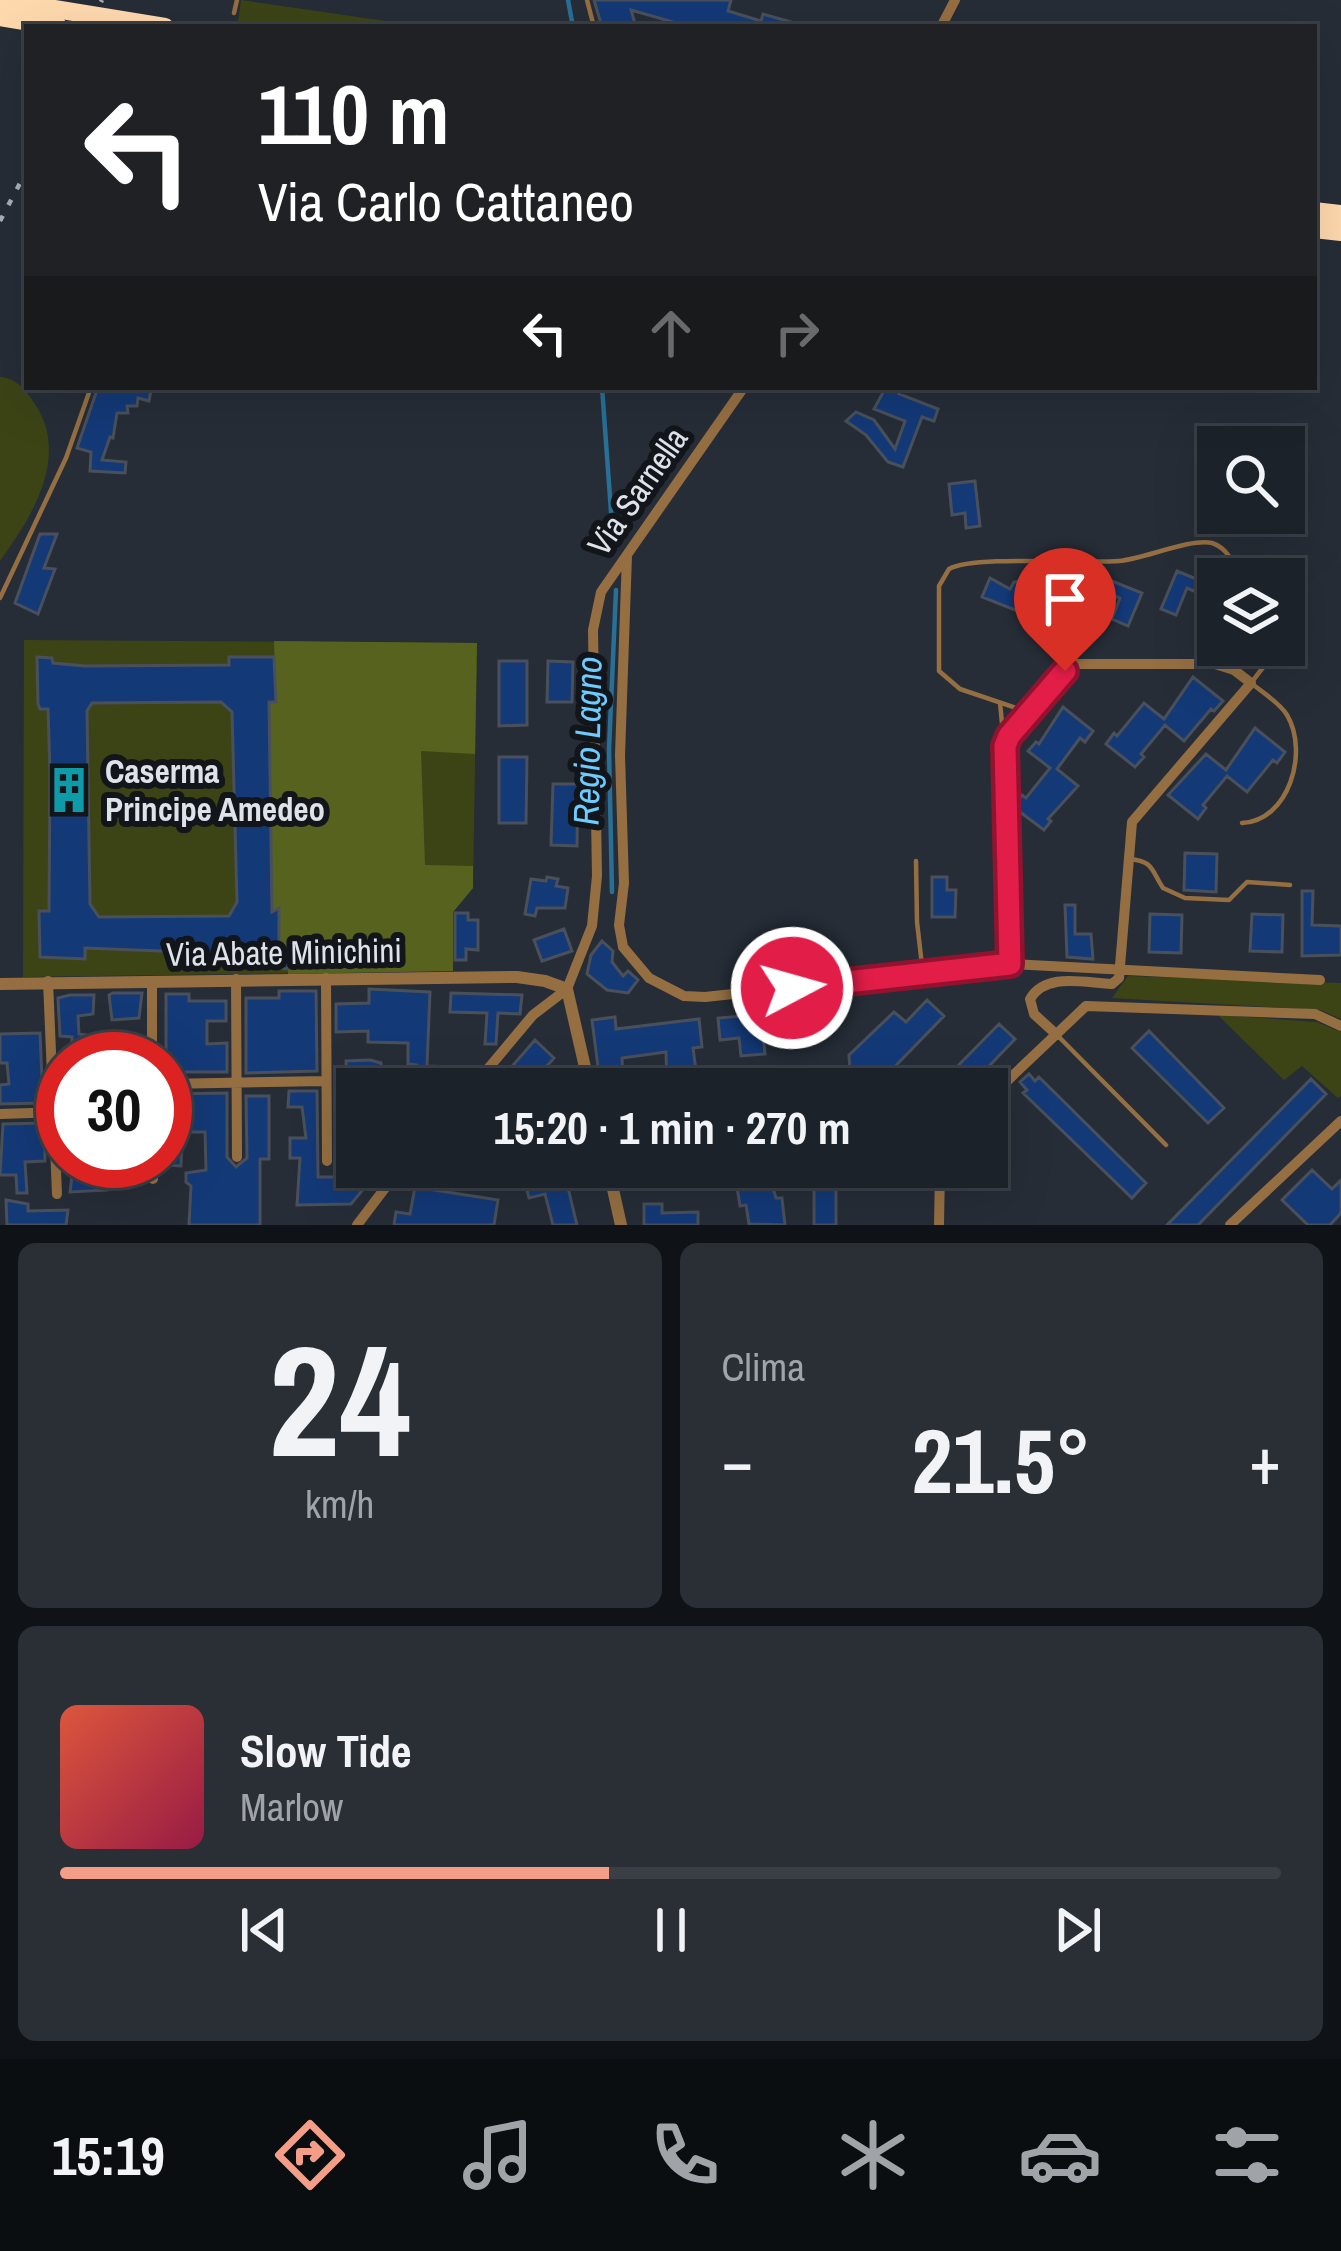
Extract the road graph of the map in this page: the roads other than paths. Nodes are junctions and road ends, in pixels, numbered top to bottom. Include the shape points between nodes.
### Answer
1 (0, 0) edge
2 (237, 0) edge
3 (234, 13) dead end
4 (0, 17) edge
5 (41, 24) edge
6 (147, 24) edge
7 (90, 390) edge
8 (742, 390) edge
9 (627, 555) junction
10 (1230, 558) edge
11 (0, 598) edge
12 (1264, 666) edge
13 (1251, 682) junction
14 (1000, 703) junction
15 (1029, 713) junction
16 (1005, 746) junction
17 (1242, 823) dead end
18 (1129, 859) junction
19 (916, 860) dead end
20 (1290, 885) dead end
21 (596, 902) junction
22 (620, 903) junction
23 (1010, 964) junction
24 (1121, 970) junction
25 (923, 974) junction
26 (326, 978) junction
27 (152, 980) junction
28 (236, 980) junction
29 (1320, 980) dead end
30 (48, 981) junction
31 (0, 985) edge
32 (566, 989) junction
33 (1341, 1026) edge
34 (52, 1032) edge
35 (152, 1032) edge
36 (1057, 1035) junction
37 (489, 1068) edge
38 (585, 1068) edge
39 (1008, 1080) edge
40 (326, 1081) junction
41 (238, 1082) junction
42 (192, 1083) edge
43 (36, 1113) edge
44 (0, 1114) edge
45 (1341, 1121) edge
46 (1166, 1145) dead end
47 (237, 1157) dead end
48 (327, 1161) dead end
49 (57, 1188) edge
50 (385, 1188) edge
51 (613, 1188) edge
52 (940, 1188) edge
53 (57, 1193) dead end
54 (357, 1225) edge
55 (622, 1225) edge
56 (939, 1225) edge
57 (1230, 1225) edge

1 - 6 highway
2 - 3 lane
4 - 5 highway
7 - 11 lane
8 - 9 street, Via Sarnella
9 - 21 street, Via Sarnella via 601,592 593,630
9 - 22 street
10 - 14 lane via 1200,542 1116,561 949,569 939,586 939,671 950,684
12 - 13 lane
13 - 15 street via 1215,664 1076,664
13 - 17 lane via 1287,714 1296,770 1277,805
13 - 18 street via 1132,822
14 - 15 lane
14 - 16 lane
15 - 16 street
16 - 23 street
18 - 20 lane via 1147,860 1163,888 1186,898 1229,900 1247,882
18 - 24 street
19 - 25 lane
21 - 22 street
21 - 32 street, Via Sarnella
22 - 25 street via 622,947 649,979 683,995
23 - 24 street
23 - 25 street
24 - 29 street
24 - 36 street via 1112,984 1037,987 1034,1014
26 - 28 street, Via Abate Minichini
26 - 32 street, Via Abate Minichini via 517,977
26 - 40 street
27 - 28 street, Via Abate Minichini
27 - 30 street, Via Abate Minichini
27 - 35 street
28 - 41 street
30 - 31 street, Via Abate Minichini
30 - 34 street
32 - 37 street
32 - 38 street
33 - 36 street via 1316,1014 1086,1006
36 - 39 street
36 - 46 lane
40 - 41 street
40 - 48 street
41 - 42 street
41 - 47 street
43 - 44 street
45 - 57 street
49 - 53 street
50 - 54 street
51 - 55 street
52 - 56 street

